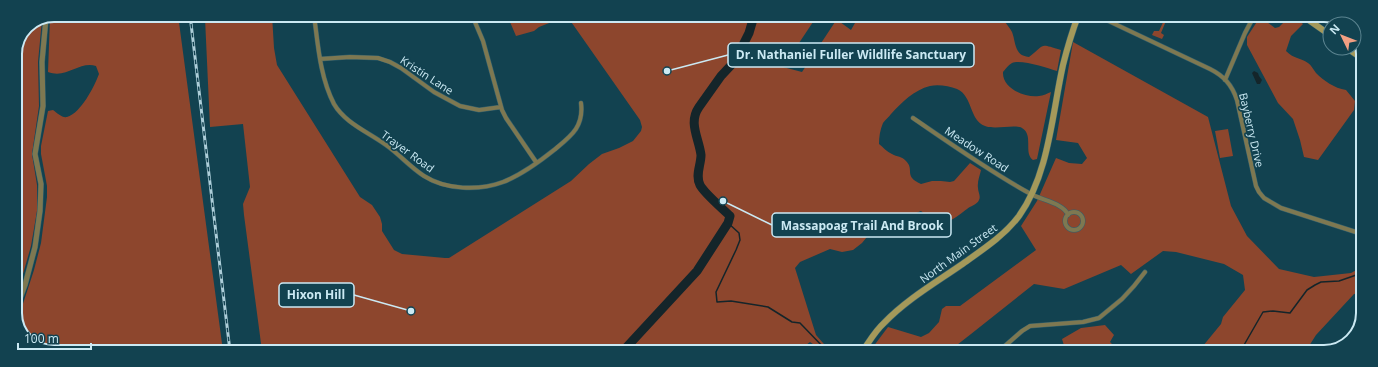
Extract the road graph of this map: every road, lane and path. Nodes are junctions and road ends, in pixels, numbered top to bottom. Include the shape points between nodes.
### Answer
1 (315, 22) edge
2 (475, 22) edge
3 (1076, 22) edge
4 (1111, 22) edge
5 (1251, 22) edge
6 (1311, 22) edge
7 (45, 23) edge
8 (1322, 30) edge
9 (320, 58) junction
10 (1226, 80) junction
11 (580, 103) dead end
12 (501, 107) junction
13 (913, 118) dead end
14 (536, 162) junction
15 (1031, 195) junction
16 (1068, 215) junction
17 (1356, 232) edge
18 (1145, 272) dead end
19 (22, 291) edge
20 (867, 345) edge
21 (1006, 345) edge

1 - 9 street, Trayer Road
2 - 12 street via 483,41
3 - 15 main road, North Main Street via 1063,65 1047,147
4 - 10 street, Bayberry Drive via 1210,69
5 - 10 street
6 - 8 main road
7 - 19 street via 42,111 35,154 41,184 40,211 37,238
9 - 12 street, Kristin Lane via 378,58 401,68 434,92 460,106 479,110
9 - 14 street, Trayer Road via 327,86 342,114 432,180 456,187 490,186 514,177
10 - 17 street, Bayberry Drive via 1236,98 1254,178 1261,195 1284,209
11 - 14 street, Trayer Road via 581,120 576,130 568,139
12 - 14 street
13 - 15 street, Meadow Road
15 - 16 street, Meadow Road via 1063,208
15 - 20 main road, North Main Street via 1019,215 1003,233 986,248 898,310
16 - 16 street via 1068,227 1076,230 1080,228 1083,223 1081,215
18 - 21 street via 1119,302 1099,318 1082,322 1030,326

